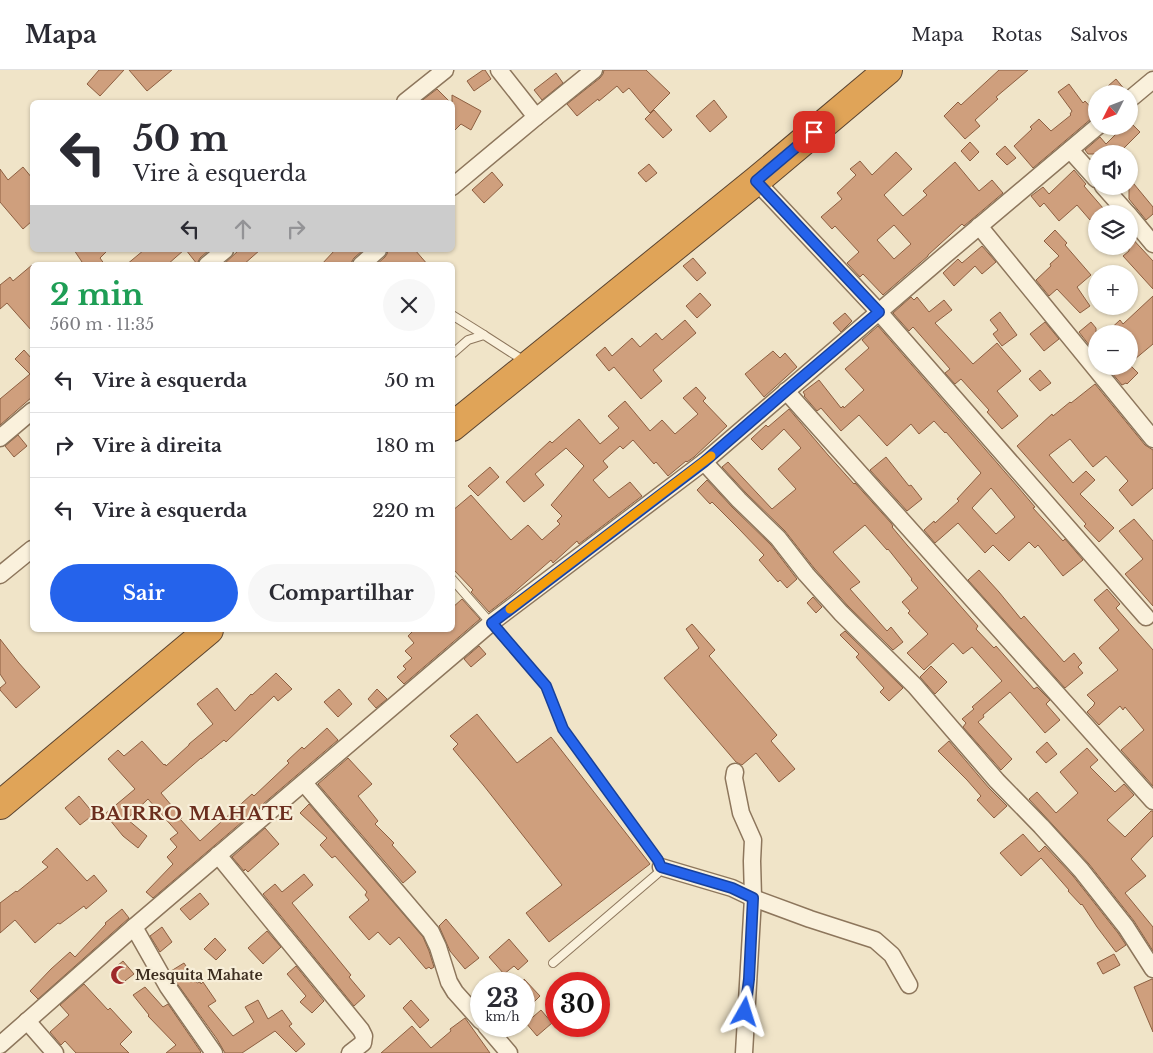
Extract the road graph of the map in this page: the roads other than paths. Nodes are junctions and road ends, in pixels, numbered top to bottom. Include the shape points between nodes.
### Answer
1 (445, 70) edge
2 (500, 70) edge
3 (594, 70) edge
4 (888, 70) edge
5 (1153, 80) edge
6 (1138, 92) edge
7 (408, 100) edge
8 (536, 116) junction
9 (1088, 135) edge
10 (1070, 150) junction
11 (1088, 170) edge
12 (756, 181) junction
13 (455, 184) edge
14 (1111, 195) edge
15 (1120, 205) edge
16 (979, 226) junction
17 (1138, 226) edge
18 (1153, 244) edge
19 (223, 252) edge
20 (376, 252) edge
21 (211, 262) edge
22 (364, 262) edge
23 (879, 312) junction
24 (455, 317) edge
25 (484, 335) junction
26 (455, 351) edge
27 (529, 364) junction
28 (786, 391) junction
29 (30, 413) edge
30 (455, 425) edge
31 (0, 438) edge
32 (1153, 439) edge
33 (704, 462) junction
34 (30, 551) edge
35 (0, 575) edge
36 (455, 582) edge
37 (1146, 617) dead end
38 (492, 623) junction
39 (207, 632) edge
40 (734, 772) dead end
41 (304, 782) junction
42 (1153, 801) edge
43 (0, 804) edge
44 (218, 855) junction
45 (661, 867) junction
46 (753, 898) junction
47 (134, 928) junction
48 (553, 963) dead end
49 (1153, 969) edge
50 (909, 986) dead end
51 (470, 1009) edge
52 (27, 1021) junction
53 (495, 1037) edge
54 (0, 1045) edge
55 (55, 1053) edge
56 (214, 1053) edge
57 (350, 1053) edge
58 (509, 1053) edge
59 (744, 1053) edge

1 - 7 street
2 - 8 street
3 - 8 street
4 - 12 highway
5 - 6 street
8 - 13 street
9 - 10 street
10 - 11 street
10 - 16 street
12 - 23 street
12 - 27 highway
14 - 15 street
16 - 23 street
16 - 32 street
17 - 18 street
19 - 21 street
20 - 22 street
23 - 28 street
23 - 37 street
24 - 25 lane
25 - 26 lane via 468,340
25 - 27 lane
27 - 30 highway
28 - 33 street
28 - 42 street
29 - 31 street
33 - 38 street
33 - 49 street via 778,538 841,613 915,686 997,781 1081,870
34 - 35 street
36 - 38 lane
38 - 41 street
38 - 45 lane via 546,686 563,729
39 - 43 highway
40 - 46 street via 741,813 753,840
41 - 44 street
41 - 51 street via 431,932 449,982
44 - 47 street
44 - 57 street via 361,1030 363,1042
45 - 46 street via 732,888
45 - 48 lane via 658,874
46 - 50 street via 875,940 892,955
46 - 59 street
47 - 52 street
47 - 56 street via 168,987
52 - 54 street
52 - 55 street
53 - 58 street

